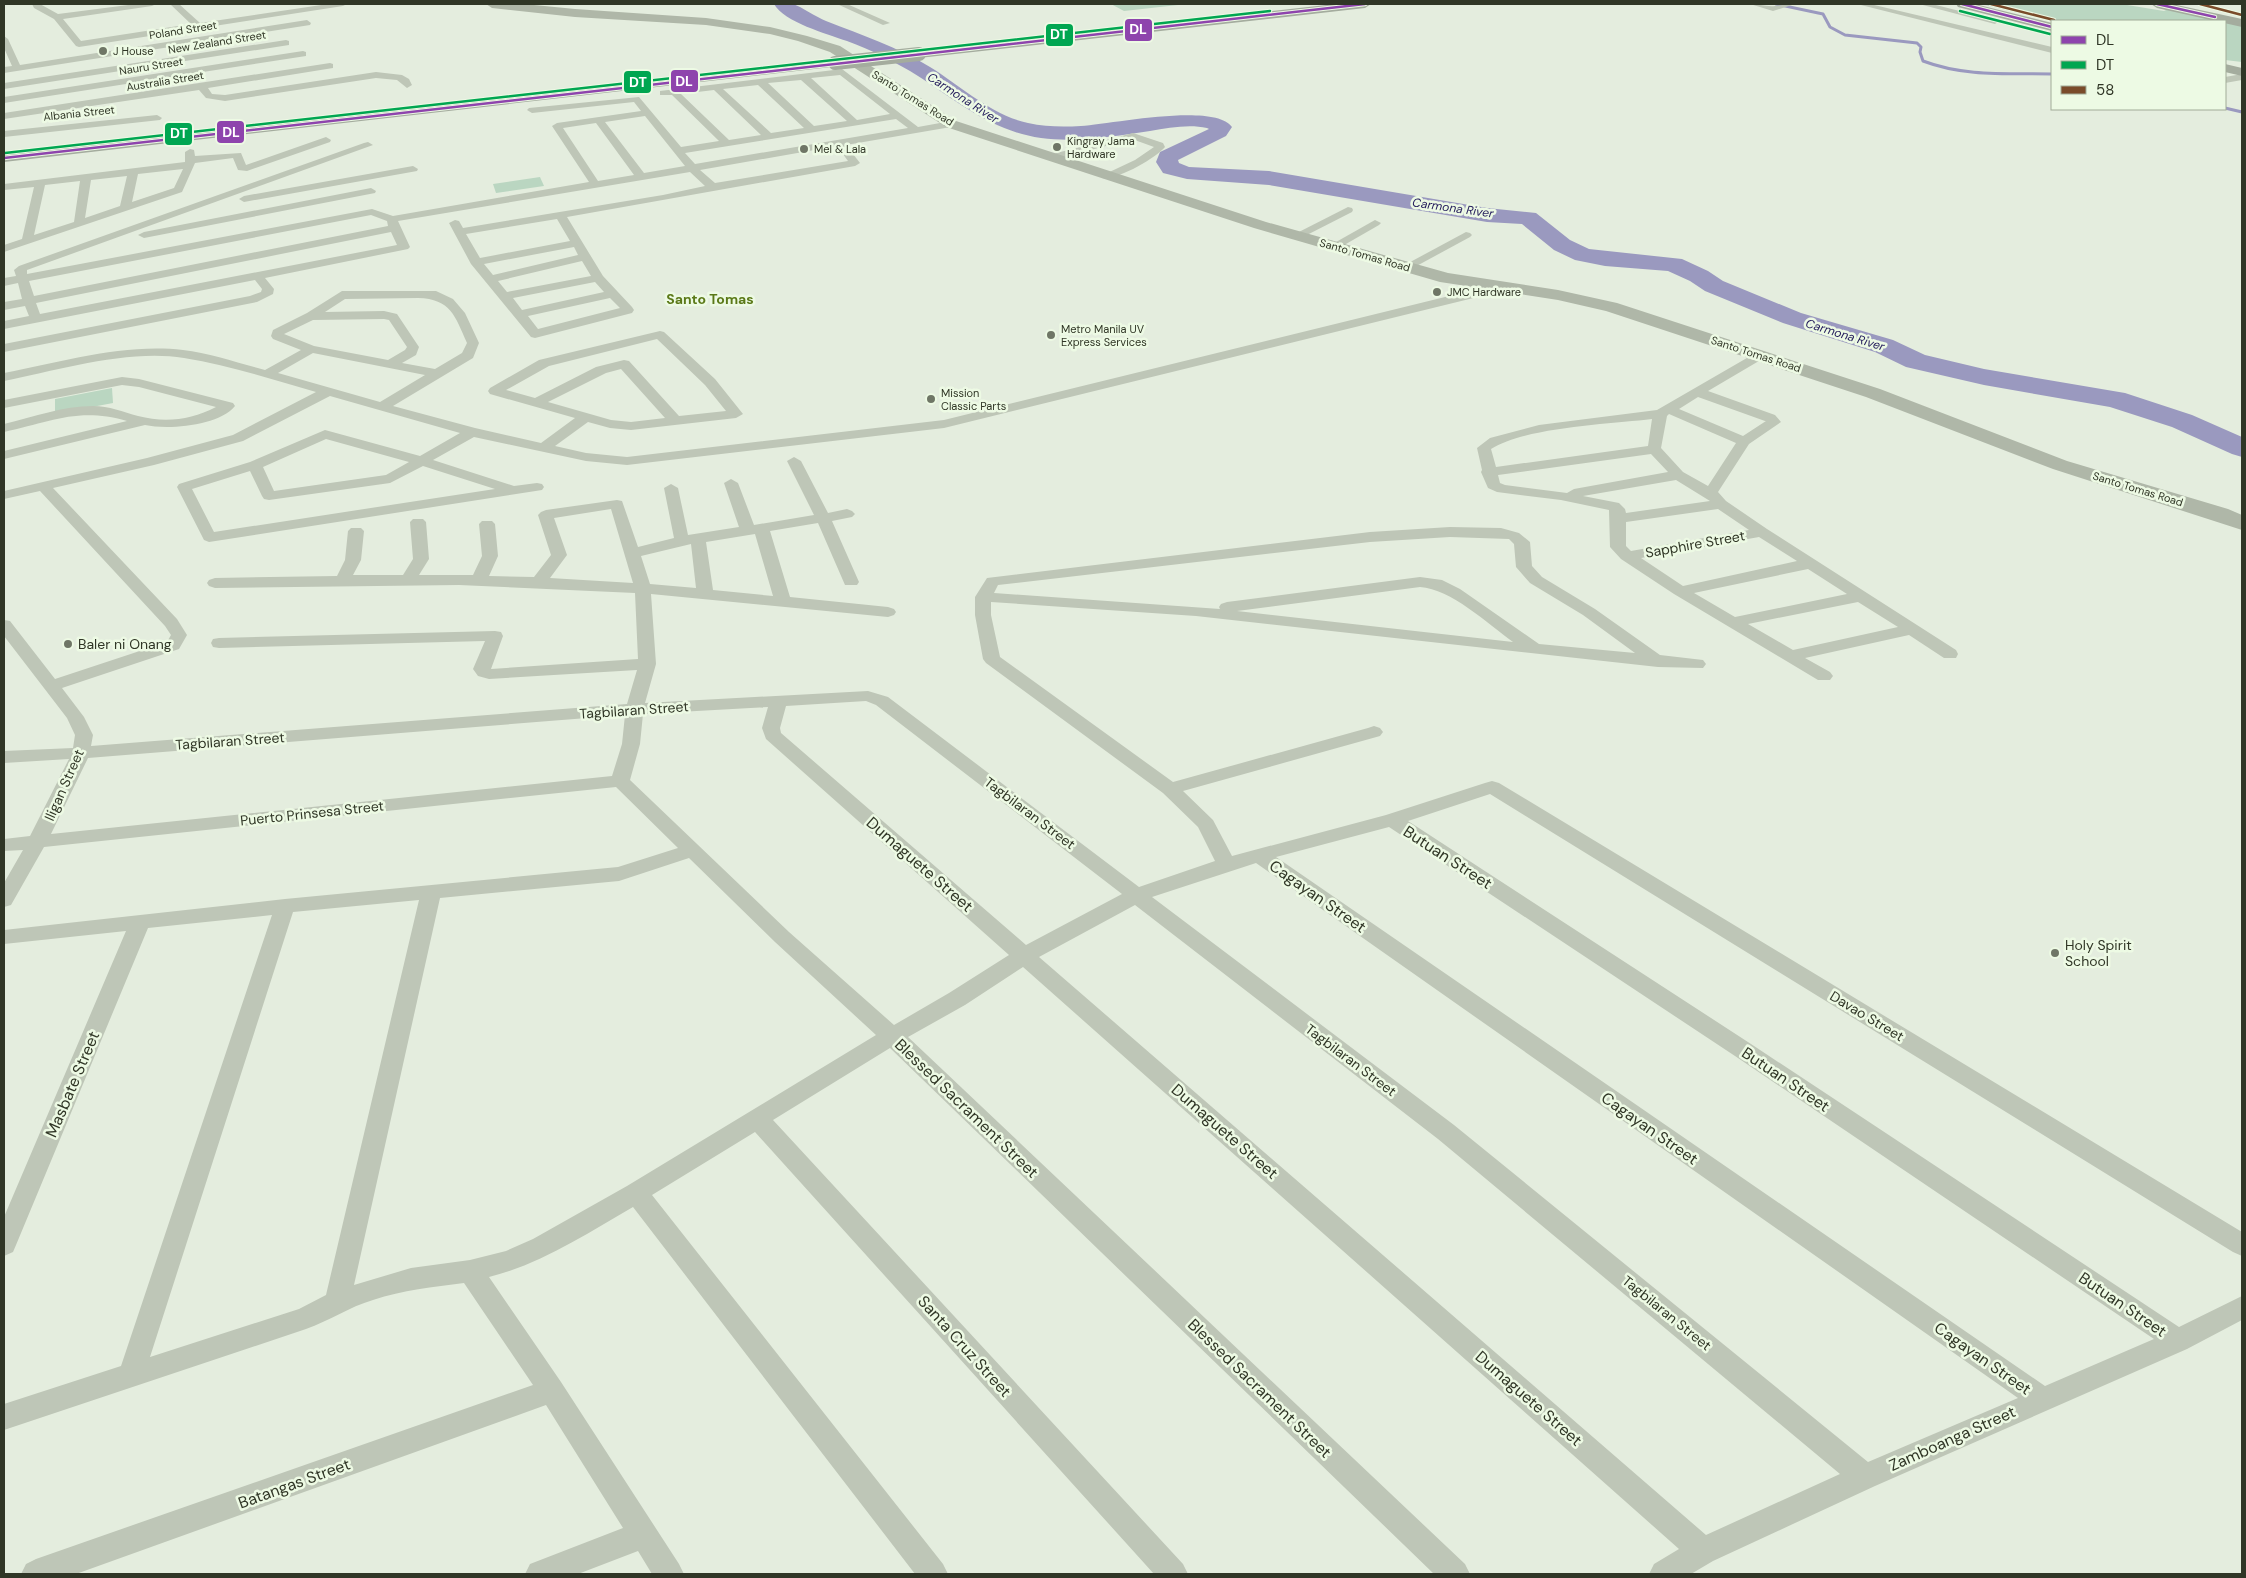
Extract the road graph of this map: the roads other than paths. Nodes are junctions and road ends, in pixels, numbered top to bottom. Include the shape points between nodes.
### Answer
1 (152, 4) edge
2 (174, 4) edge
3 (246, 4) edge
4 (343, 4) edge
5 (492, 4) edge
6 (841, 4) edge
7 (1269, 4) edge
8 (1365, 4) edge
9 (1754, 4) edge
10 (1791, 4) edge
11 (1861, 4) edge
12 (1923, 4) edge
13 (1962, 4) edge
14 (2157, 4) edge
15 (2172, 4) edge
16 (2192, 4) edge
17 (2209, 4) edge
18 (39, 6) edge
19 (58, 6) dead end
20 (2242, 13) edge
21 (2010, 16) junction
22 (257, 17) junction
23 (2215, 17) junction
24 (57, 18) junction
25 (2242, 18) edge
26 (1995, 21) junction
27 (2242, 22) edge
28 (307, 23) dead end
29 (886, 23) dead end
30 (198, 26) junction
31 (284, 26) junction
32 (2051, 27) edge
33 (1969, 30) junction
34 (4, 41) edge
35 (286, 43) junction
36 (2051, 50) edge
37 (302, 54) junction
38 (8, 55) edge
39 (2226, 63) edge
40 (2242, 64) edge
41 (330, 66) junction
42 (17, 68) junction
43 (2226, 68) edge
44 (4, 70) edge
45 (341, 72) dead end
46 (2226, 72) edge
47 (2242, 72) edge
48 (2242, 76) edge
49 (804, 77) junction
50 (2226, 80) edge
51 (761, 82) junction
52 (407, 85) dead end
53 (4, 86) edge
54 (202, 86) junction
55 (716, 87) junction
56 (674, 92) junction
57 (663, 93) dead end
58 (4, 100) edge
59 (532, 110) dead end
60 (647, 112) junction
61 (4, 116) edge
62 (898, 116) junction
63 (157, 118) dead end
64 (599, 120) junction
65 (854, 123) junction
66 (951, 124) junction
67 (812, 130) junction
68 (916, 130) junction
69 (371, 132) dead end
70 (4, 134) edge
71 (769, 137) junction
72 (326, 140) dead end
73 (368, 144) junction
74 (726, 144) junction
75 (840, 144) junction
76 (4, 146) edge
77 (678, 151) junction
78 (1053, 157) junction
79 (4, 158) edge
80 (190, 159) junction
81 (323, 161) junction
82 (368, 168) junction
83 (413, 169) dead end
84 (693, 169) junction
85 (133, 172) junction
86 (1106, 176) junction
87 (86, 177) junction
88 (642, 178) junction
89 (40, 182) junction
90 (321, 185) junction
91 (596, 186) junction
92 (4, 187) edge
93 (712, 187) junction
94 (371, 191) junction
95 (226, 196) junction
96 (125, 208) junction
97 (450, 210) junction
98 (1348, 210) dead end
99 (372, 212) junction
100 (558, 214) junction
101 (393, 223) junction
102 (79, 224) junction
103 (508, 224) junction
104 (1375, 224) dead end
105 (459, 232) junction
106 (1466, 234) dead end
107 (1297, 236) junction
108 (27, 241) junction
109 (96, 241) junction
110 (578, 243) junction
111 (1335, 246) junction
112 (4, 249) edge
113 (524, 253) junction
114 (586, 258) junction
115 (475, 262) junction
116 (1407, 267) junction
117 (258, 276) junction
118 (598, 278) junction
119 (22, 279) junction
120 (489, 279) junction
121 (4, 282) edge
122 (1502, 287) junction
123 (612, 294) junction
124 (506, 296) junction
125 (29, 301) junction
126 (4, 306) edge
127 (520, 314) junction
128 (311, 316) junction
129 (36, 319) junction
130 (4, 325) edge
131 (4, 348) edge
132 (311, 348) junction
133 (1759, 355) junction
134 (390, 365) junction
135 (267, 374) junction
136 (438, 374) junction
137 (4, 377) edge
138 (327, 392) junction
139 (1697, 392) junction
140 (536, 403) junction
141 (4, 404) edge
142 (383, 406) junction
143 (1664, 412) junction
144 (586, 417) junction
145 (144, 421) junction
146 (676, 422) junction
147 (4, 428) edge
148 (472, 432) junction
149 (1744, 442) junction
150 (545, 446) junction
151 (1654, 449) junction
152 (4, 455) edge
153 (422, 461) junction
154 (794, 461) dead end
155 (255, 465) junction
156 (1488, 472) junction
157 (1678, 474) junction
158 (730, 483) dead end
159 (43, 486) junction
160 (537, 487) dead end
161 (672, 488) dead end
162 (514, 491) junction
163 (1710, 493) junction
164 (4, 495) edge
165 (1561, 496) junction
166 (1722, 504) junction
167 (847, 514) dead end
168 (1619, 518) junction
169 (824, 519) junction
170 (418, 522) dead end
171 (2242, 523) edge
172 (487, 524) dead end
173 (754, 529) junction
174 (356, 531) dead end
175 (1762, 532) junction
176 (698, 538) junction
177 (682, 541) junction
178 (632, 553) junction
179 (1627, 556) junction
180 (1812, 563) junction
181 (408, 580) junction
182 (342, 581) junction
183 (478, 581) junction
184 (538, 582) junction
185 (851, 582) dead end
186 (215, 584) dead end
187 (643, 588) junction
188 (1680, 591) junction
189 (705, 594) junction
190 (1862, 596) junction
191 (984, 597) junction
192 (784, 602) junction
193 (1196, 611) junction
194 (888, 612) dead end
195 (1734, 622) junction
196 (4, 625) edge
197 (1913, 629) junction
198 (219, 643) dead end
199 (1534, 649) junction
200 (1950, 654) dead end
201 (1791, 656) junction
202 (1658, 662) junction
203 (647, 664) junction
204 (1697, 664) dead end
205 (1824, 676) dead end
206 (52, 686) junction
207 (779, 701) junction
208 (635, 709) junction
209 (1374, 732) dead end
210 (81, 753) junction
211 (4, 756) edge
212 (620, 781) junction
213 (1170, 789) junction
214 (1392, 820) junction
215 (37, 842) junction
216 (4, 845) edge
217 (693, 850) junction
218 (1259, 855) junction
219 (1226, 864) junction
220 (431, 892) junction
221 (1137, 895) junction
222 (4, 900) edge
223 (285, 906) junction
224 (140, 922) junction
225 (4, 937) edge
226 (1025, 955) junction
227 (892, 1036) junction
228 (757, 1118) junction
229 (636, 1193) junction
230 (4, 1245) edge
231 (2242, 1245) edge
232 (470, 1271) junction
233 (337, 1302) junction
234 (2242, 1307) edge
235 (2178, 1341) junction
236 (132, 1373) junction
237 (552, 1390) junction
238 (2042, 1399) junction
239 (4, 1417) edge
240 (1865, 1476) junction
241 (643, 1535) junction
242 (1703, 1551) junction
243 (36, 1574) edge
244 (540, 1574) edge
245 (669, 1574) edge
246 (933, 1574) edge
247 (1173, 1574) edge
248 (1455, 1574) edge
249 (1664, 1574) edge

1 - 24 street via 118,12
2 - 30 street
3 - 22 street
4 - 22 street
5 - 66 street, Santo Tomas Road via 723,22 815,41 835,49
6 - 29 street
7 - 76 highway
8 - 79 highway, bridge
9 - 10 street via 1773,9
11 - 33 street
12 - 26 street
13 - 21 highway
14 - 23 highway
15 - 23 highway
16 - 25 highway
17 - 20 highway
18 - 19 street
18 - 24 street
21 - 26 street
21 - 32 highway
22 - 30 street
23 - 27 highway
24 - 30 street via 78,44 136,31
26 - 33 street
28 - 31 street, Poland Street
31 - 35 street
31 - 42 street, Poland Street
33 - 36 street
34 - 38 street
35 - 37 street
35 - 53 street, New Zealand Street
37 - 41 street
37 - 58 street, Nauru Street
38 - 42 street
39 - 40 highway
41 - 45 street
41 - 54 street, Australia Street
42 - 44 street, Poland Street
43 - 47 highway
46 - 48 highway
48 - 50 street
49 - 51 street
49 - 62 street via 842,72
49 - 65 street
51 - 55 street
51 - 67 street
52 - 54 street via 400,77 376,75 225,98 210,96
54 - 61 street, Australia Street
55 - 56 street
55 - 71 street
56 - 57 street
56 - 74 street
59 - 60 street via 636,99
60 - 64 street
60 - 77 street
62 - 65 street
62 - 68 street
63 - 70 street, Albania Street
64 - 88 street
64 - 91 street via 557,126
65 - 67 street
66 - 68 street
66 - 78 street, Santo Tomas Road
67 - 71 street
68 - 75 street
69 - 73 street
71 - 74 street
72 - 80 street via 247,168 242,168 237,156 232,155
73 - 81 street
73 - 82 street
74 - 77 street
75 - 84 street
75 - 93 street via 855,163
77 - 84 street
78 - 86 street, Santo Tomas Road
78 - 86 street via 1132,136 1159,145 1150,156
80 - 85 street
80 - 96 street via 178,190
81 - 90 street
81 - 95 street
82 - 83 street
82 - 90 street
82 - 94 street
84 - 88 street
84 - 93 street
85 - 87 street
85 - 96 street
86 - 107 street, Santo Tomas Road
87 - 89 street
87 - 102 street
88 - 91 street
89 - 92 street
89 - 108 street
90 - 95 street via 235,200
91 - 97 street
93 - 100 street
94 - 99 street
94 - 109 street
95 - 109 street
96 - 102 street
97 - 101 street
97 - 105 street
98 - 107 street
99 - 101 street
99 - 119 street
100 - 103 street
100 - 110 street
101 - 117 street via 404,247
101 - 125 street
102 - 108 street
103 - 105 street
103 - 113 street
104 - 111 street
105 - 115 street
106 - 116 street
107 - 111 street, Santo Tomas Road
108 - 112 street
109 - 119 street via 23,268 20,270
110 - 113 street
110 - 114 street
111 - 116 street, Santo Tomas Road
113 - 115 street
114 - 118 street
114 - 120 street
115 - 120 street
116 - 122 street, Santo Tomas Road via 1446,278
117 - 129 street
117 - 131 street via 268,289 266,294 253,299
118 - 123 street
118 - 124 street
119 - 121 street
119 - 125 street
120 - 124 street
122 - 133 street, Santo Tomas Road via 1611,307
122 - 150 street via 944,424 627,461 586,457
123 - 127 street
123 - 127 street via 628,310 535,334
124 - 127 street
125 - 126 street
125 - 129 street
128 - 132 street via 277,333 277,336
128 - 134 street via 393,317 413,347 411,352
128 - 136 street via 342,295 418,294 444,298 461,316 473,343 468,355
129 - 130 street
132 - 134 street
132 - 135 street
133 - 139 street
133 - 171 street, Santo Tomas Road via 1873,393 2060,465
134 - 136 street
135 - 137 street via 183,354 141,353
135 - 138 street
136 - 142 street
138 - 142 street
138 - 159 street via 238,438
139 - 143 street
139 - 149 street via 1774,420
140 - 144 street
140 - 146 street via 601,370 624,364
140 - 146 street via 495,391 544,363 660,336 710,382 736,414
141 - 145 street via 122,381 228,406 208,418 184,424
142 - 148 street
143 - 149 street
143 - 151 street
143 - 156 street via 1529,431 1497,439 1484,448
144 - 146 street via 631,426
144 - 150 street
145 - 147 street via 94,410
145 - 152 street
148 - 150 street
148 - 153 street
149 - 163 street
151 - 156 street
151 - 157 street
153 - 155 street via 325,434
153 - 155 street via 390,479 269,496
153 - 162 street
154 - 169 street
155 - 162 street via 184,487 209,537
156 - 165 street via 1497,487
157 - 163 street
157 - 165 street
158 - 173 street
159 - 164 street
159 - 206 street via 180,635 173,646
160 - 162 street
161 - 177 street
163 - 166 street
165 - 168 street via 1614,506 1618,509
166 - 168 street
166 - 175 street
167 - 169 street
168 - 179 street via 1618,546
169 - 173 street
169 - 185 street
170 - 181 street via 421,559
172 - 183 street via 490,556
173 - 176 street
173 - 192 street
174 - 182 street via 353,560
175 - 179 street, Sapphire Street
175 - 180 street
176 - 177 street
176 - 189 street
177 - 178 street
178 - 184 street via 617,504 546,515 559,556
178 - 187 street
179 - 188 street
180 - 188 street
180 - 190 street
181 - 182 street
181 - 183 street
182 - 186 street
183 - 184 street
184 - 187 street
187 - 189 street
187 - 203 street
188 - 195 street
189 - 192 street
190 - 195 street
190 - 197 street
191 - 193 street
191 - 202 street via 993,581 1130,564 1370,537 1450,532 1501,533 1522,542 1524,567 1536,580
191 - 213 street via 982,615 992,659
192 - 194 street
193 - 199 street
193 - 199 street via 1420,582 1436,583 1454,592
195 - 201 street
196 - 206 street, Iligan Street
197 - 200 street
197 - 201 street
198 - 203 street via 495,636 482,669 489,674
199 - 202 street
201 - 205 street
202 - 204 street
203 - 208 street
206 - 210 street, Iligan Street via 84,735
207 - 208 street, Tagbilaran Street
207 - 221 street, Tagbilaran Street via 868,696 882,701
207 - 226 street, Dumaguete Street via 772,735
208 - 210 street, Tagbilaran Street
208 - 212 street via 631,744
209 - 213 street
210 - 211 street, Tagbilaran Street
210 - 215 street, Iligan Street
212 - 215 street, Puerto Prinsesa Street
212 - 217 street, Blessed Sacrament Street
213 - 219 street via 1206,824
214 - 218 street
214 - 231 street, Davao Street via 1492,787
214 - 235 street, Butuan Street
215 - 216 street, Puerto Prinsesa Street
215 - 222 street, Iligan Street
217 - 220 street via 619,874
217 - 227 street, Blessed Sacrament Street
218 - 219 street
218 - 238 street, Cagayan Street
219 - 221 street
220 - 223 street
220 - 233 street
221 - 226 street
221 - 240 street, Tagbilaran Street via 1446,1132
223 - 224 street
223 - 236 street
224 - 225 street
224 - 230 street, Masbate Street
226 - 227 street
226 - 242 street, Dumaguete Street
227 - 228 street
227 - 248 street, Blessed Sacrament Street
228 - 229 street
228 - 247 street, Santa Cruz Street
229 - 232 street via 542,1248 510,1261
229 - 246 street
232 - 233 street via 411,1279
232 - 237 street
233 - 236 street via 306,1318
234 - 235 street, Zamboanga Street
235 - 238 street, Zamboanga Street
236 - 239 street
237 - 241 street
237 - 243 street, Batangas Street
238 - 240 street, Zamboanga Street
240 - 242 street, Zamboanga Street
241 - 244 street
241 - 245 street
242 - 249 street, Zamboanga Street

